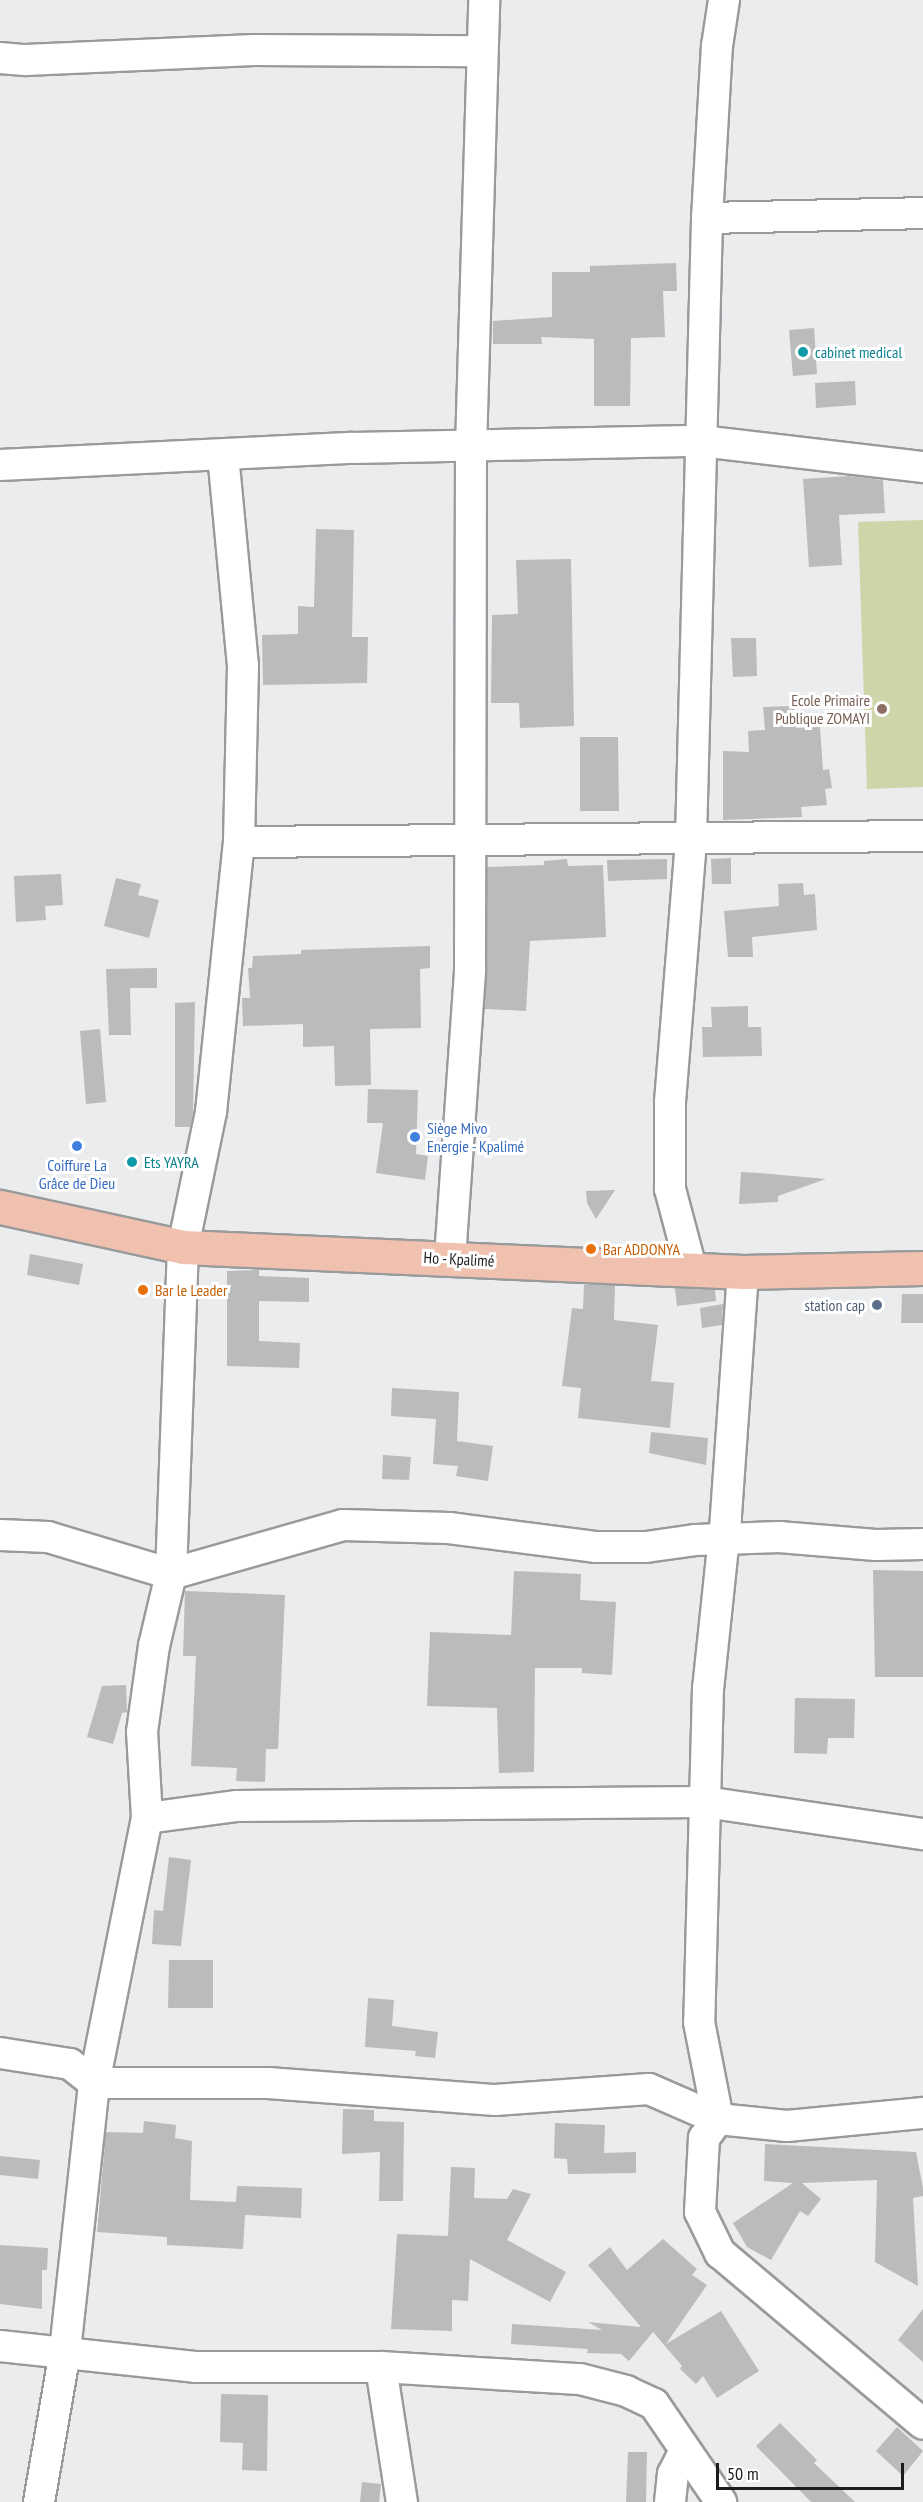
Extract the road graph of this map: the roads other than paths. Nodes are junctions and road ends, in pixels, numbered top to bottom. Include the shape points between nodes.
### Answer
1 (484, 0) edge
2 (724, 0) edge
3 (481, 51) junction
4 (0, 58) edge
5 (923, 213) edge
6 (707, 218) junction
7 (701, 441) junction
8 (471, 448) junction
9 (223, 456) junction
10 (0, 465) edge
11 (923, 467) edge
12 (923, 836) edge
13 (691, 839) junction
14 (470, 841) junction
15 (239, 842) junction
16 (0, 1207) edge
17 (183, 1247) junction
18 (450, 1258) junction
19 (691, 1268) junction
20 (923, 1268) edge
21 (743, 1272) junction
22 (0, 1535) edge
23 (722, 1539) junction
24 (923, 1544) edge
25 (171, 1574) junction
26 (705, 1802) junction
27 (147, 1818) junction
28 (923, 1834) edge
29 (0, 2052) edge
30 (94, 2083) junction
31 (923, 2113) edge
32 (718, 2119) junction
33 (0, 2346) edge
34 (65, 2351) junction
35 (381, 2367) junction
36 (923, 2424) edge
37 (684, 2452) junction
38 (39, 2502) edge
39 (402, 2502) edge
40 (670, 2502) edge
41 (722, 2502) edge

1 - 3 street
2 - 6 street via 717,46
3 - 4 street via 254,50
3 - 8 street
5 - 6 street
6 - 7 street
7 - 8 street
7 - 11 street
7 - 13 street
8 - 9 street via 352,448
8 - 14 street
9 - 10 street
9 - 15 street via 243,666
12 - 13 street
13 - 14 street
13 - 19 street via 670,1102 670,1189
14 - 15 street
14 - 18 street via 470,970
15 - 17 street via 211,1112
16 - 17 main road, Ho - Kpalimé
17 - 18 main road, Ho - Kpalimé
17 - 25 street
18 - 19 main road, Ho - Kpalimé
19 - 21 main road, Ho - Kpalimé
20 - 21 main road, Ho - Kpalimé
21 - 23 street
22 - 25 street via 48,1537
23 - 24 street via 779,1537 876,1545
23 - 25 street via 646,1547 595,1547 449,1527 343,1525
23 - 26 street via 708,1688
25 - 27 street via 154,1646 142,1732
26 - 27 street via 237,1806
26 - 28 street
26 - 32 street via 699,2022
27 - 30 street
29 - 30 street via 70,2064
30 - 32 street via 268,2082 495,2100 649,2089
30 - 34 street
31 - 32 street via 788,2126
32 - 36 street via 704,2138 700,2212 720,2253
33 - 34 street
34 - 35 street via 195,2367
34 - 38 street
35 - 37 street via 580,2379 626,2391 654,2404
35 - 39 street
37 - 40 street via 674,2474
37 - 41 street

